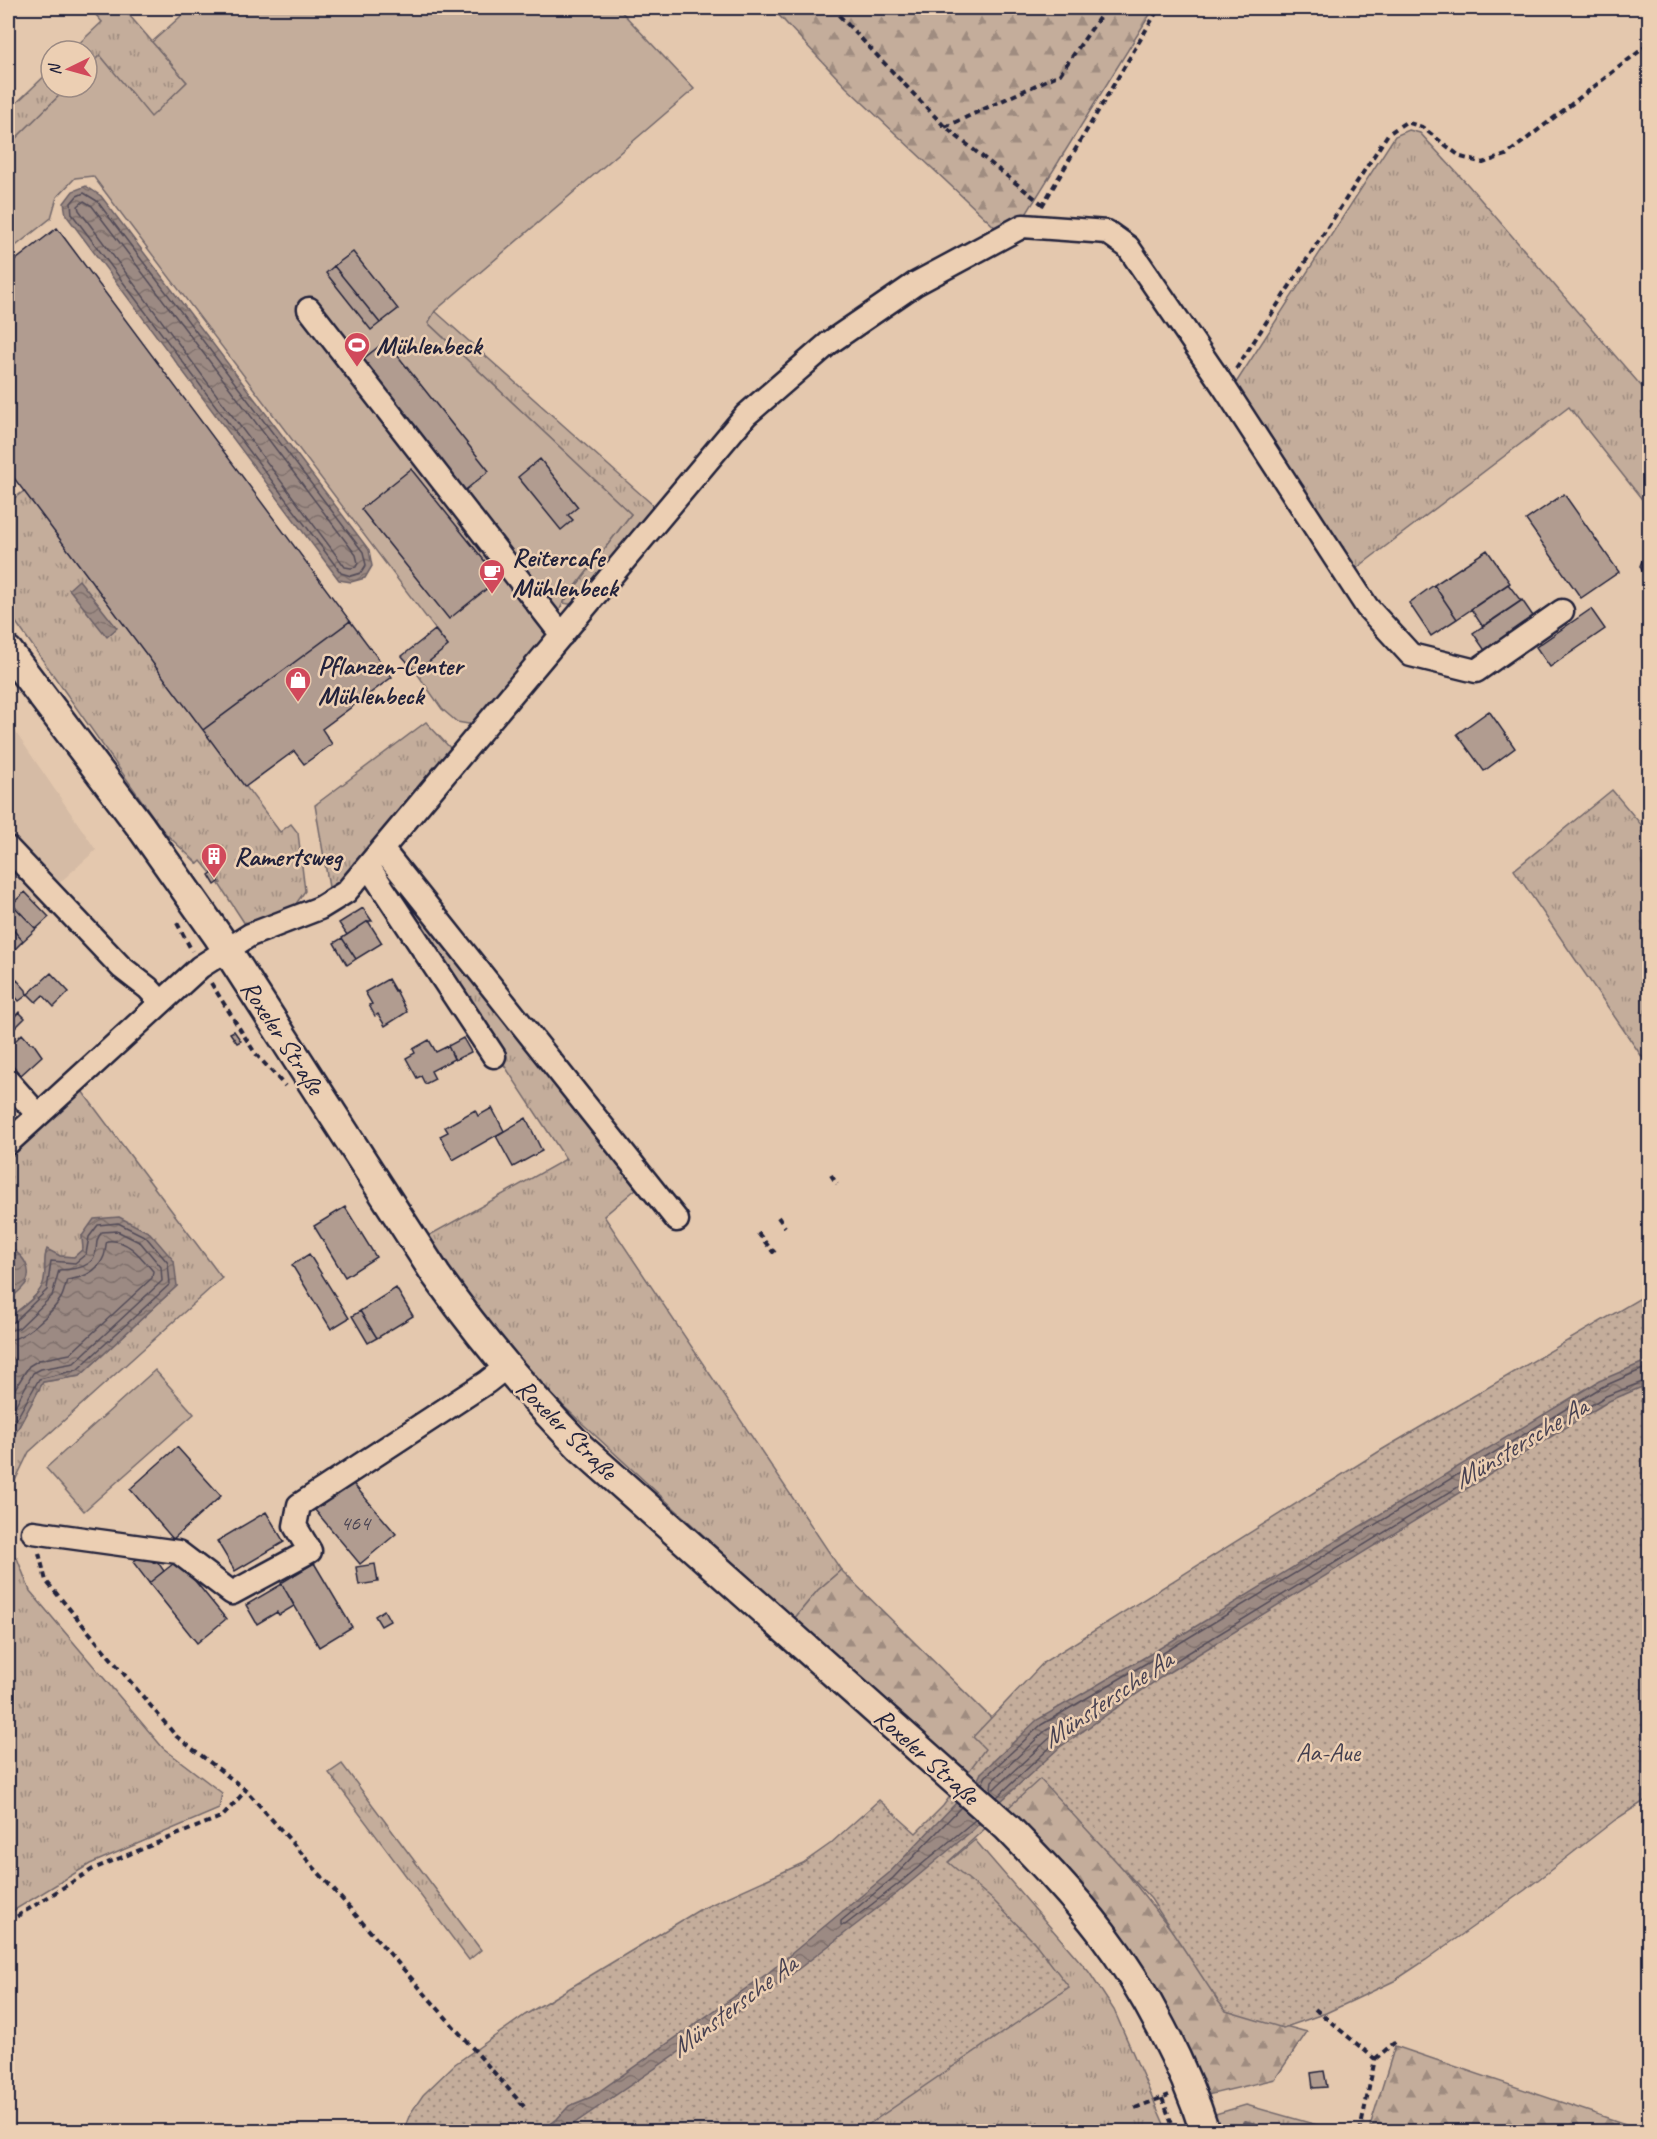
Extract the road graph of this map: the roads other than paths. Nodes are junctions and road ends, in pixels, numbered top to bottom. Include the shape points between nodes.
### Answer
1 (309, 309) dead end
2 (1563, 611) dead end
3 (562, 636) junction
4 (8, 651) edge
5 (8, 848) edge
6 (375, 857) junction
7 (227, 950) junction
8 (160, 1001) junction
9 (494, 1056) dead end
10 (8, 1081) edge
11 (38, 1115) junction
12 (8, 1143) edge
13 (677, 1220) dead end
14 (506, 1367) junction
15 (33, 1532) road end
16 (1205, 2132) edge

1 - 3 street
2 - 3 street via 1476,671 1411,655 1367,607 1128,247 1107,232 1023,226 915,284 829,343 747,415
3 - 6 street
4 - 7 main road, Roxeler Straße via 141,827
5 - 8 street via 121,967
6 - 7 street via 346,892 320,908 250,935
6 - 9 street
6 - 13 street
7 - 8 street
7 - 14 main road, Roxeler Straße via 436,1275
8 - 11 street
10 - 11 street
11 - 12 street
14 - 15 street via 299,1505 295,1526 310,1551 232,1593 178,1552
14 - 16 main road, Roxeler Straße via 581,1448 952,1778 1060,1882 1103,1934 1143,1997 1174,2092

